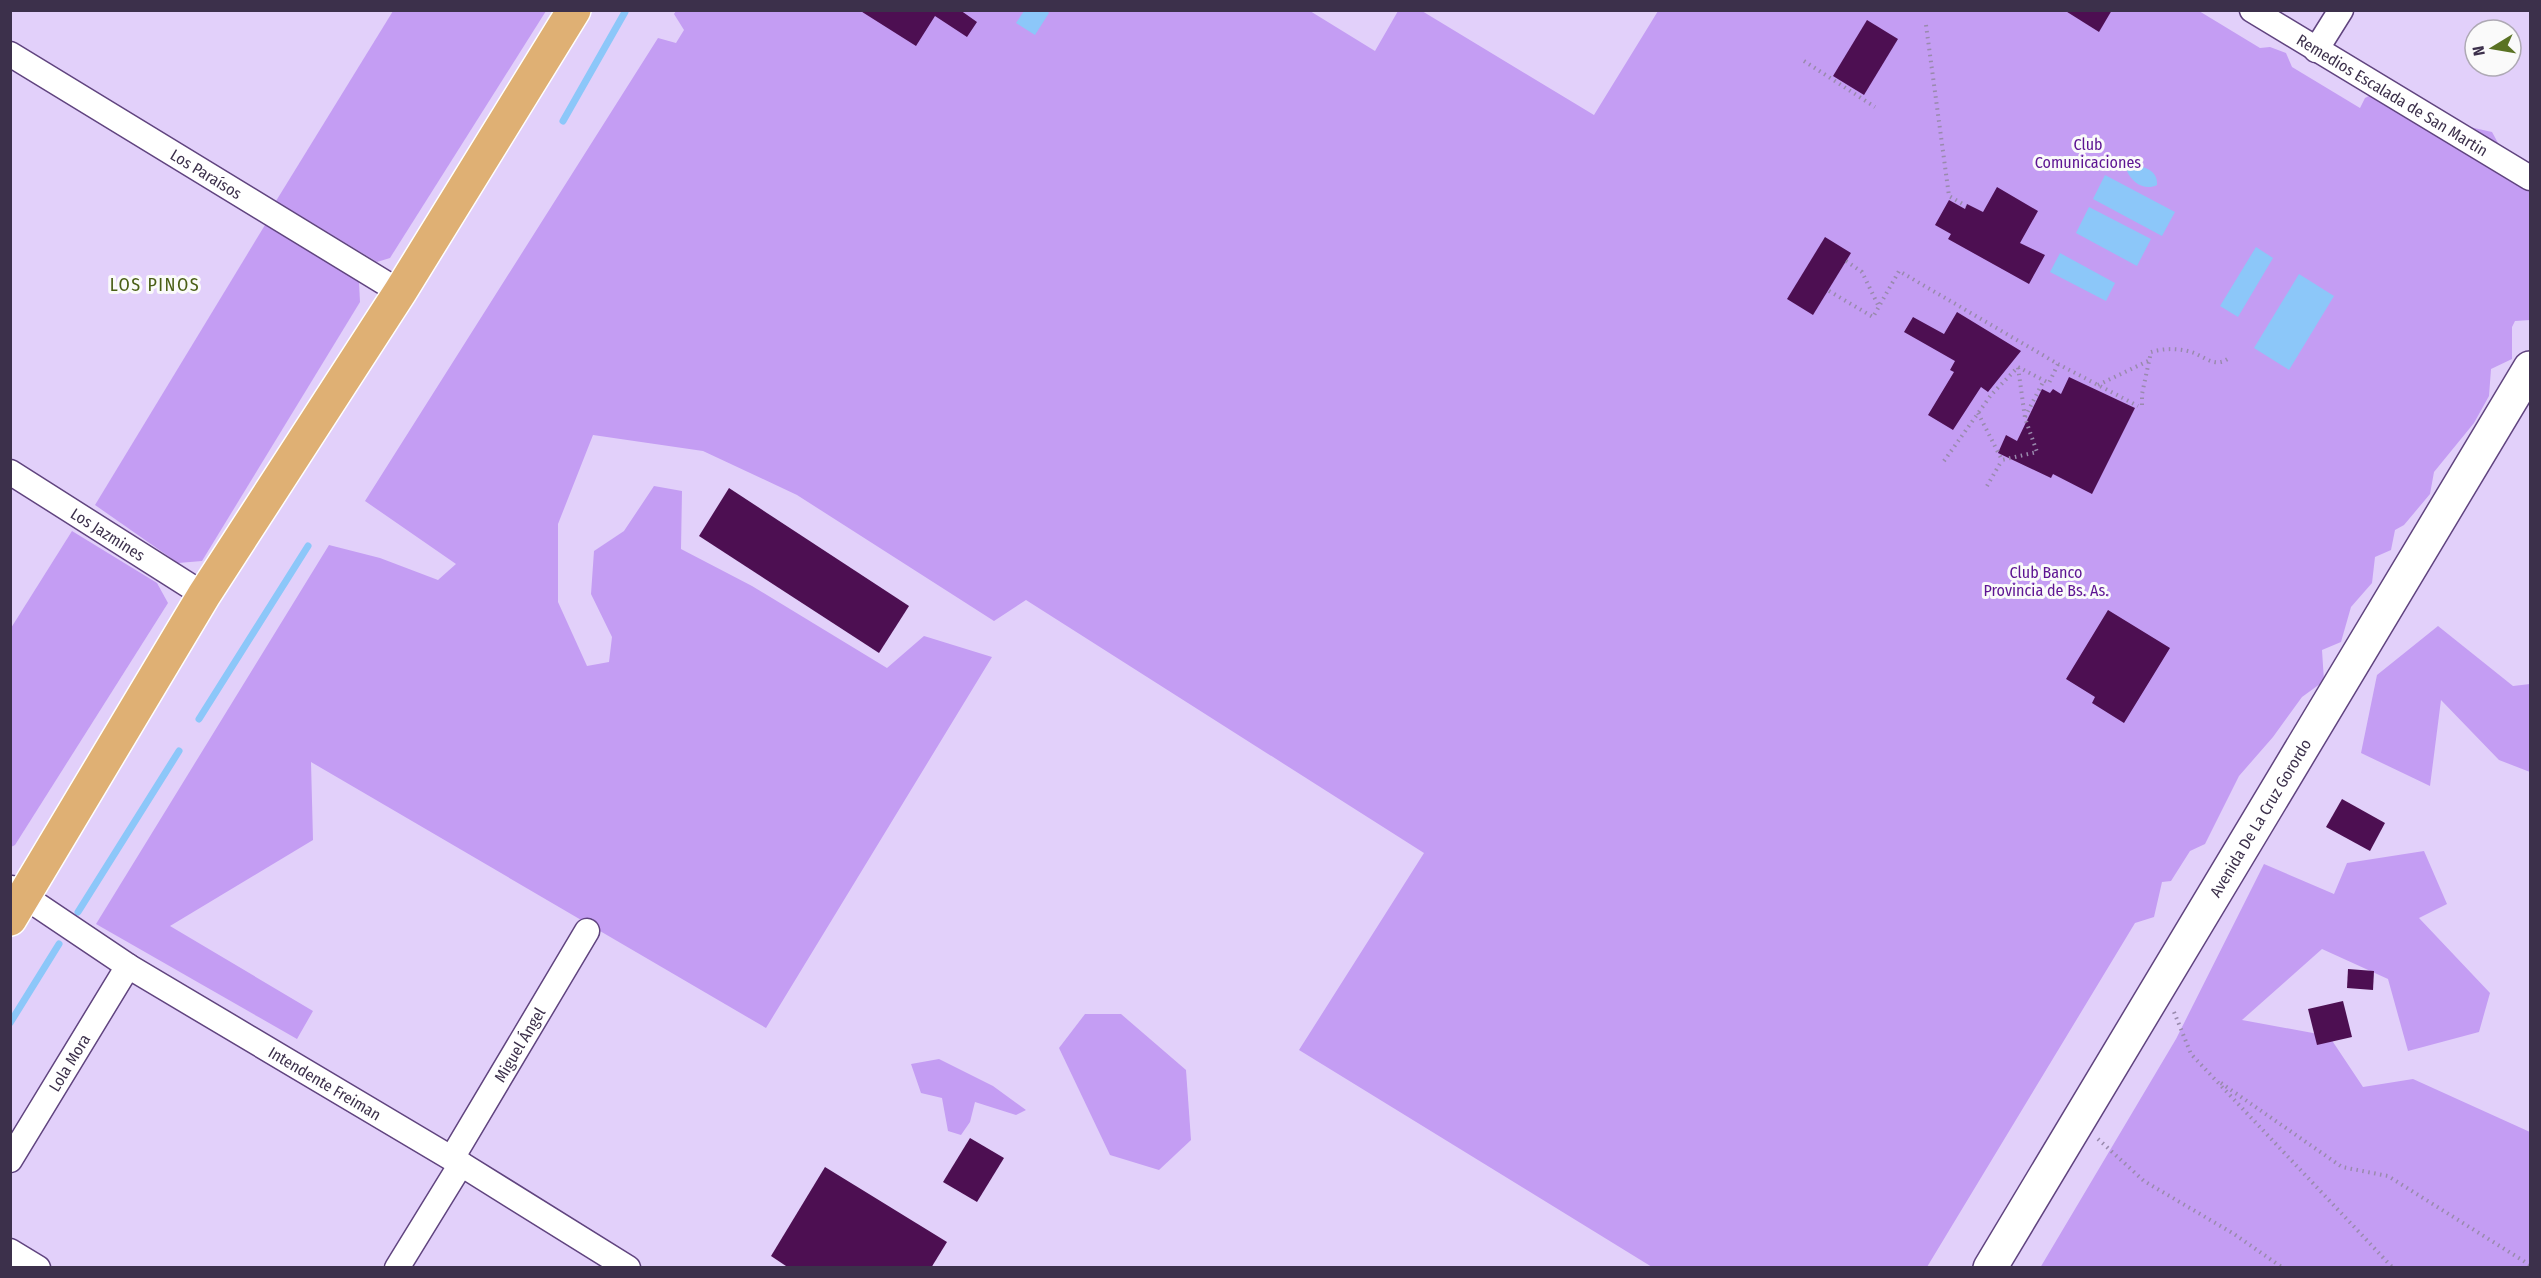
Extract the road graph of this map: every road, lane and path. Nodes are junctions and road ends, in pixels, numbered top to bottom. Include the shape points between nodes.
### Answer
1 (574, 10) edge
2 (2252, 10) edge
3 (2340, 10) edge
4 (1926, 25) dead end
5 (2316, 50) junction
6 (10, 54) edge
7 (1804, 61) dead end
8 (1875, 108) dead end
9 (2530, 178) edge
10 (1966, 206) dead end
11 (1846, 261) dead end
12 (1828, 291) dead end
13 (400, 292) junction
14 (1879, 308) junction
15 (2229, 357) dead end
16 (2148, 361) junction
17 (2058, 364) junction
18 (2018, 367) junction
19 (2530, 368) edge
20 (2044, 380) junction
21 (2098, 385) junction
22 (1978, 413) junction
23 (2025, 418) junction
24 (2002, 460) junction
25 (1944, 461) dead end
26 (10, 472) edge
27 (1987, 486) dead end
28 (204, 595) junction
29 (15, 900) edge
30 (587, 931) dead end
31 (128, 966) junction
32 (2162, 980) junction
33 (2214, 1078) junction
34 (2078, 1121) junction
35 (10, 1160) edge
36 (456, 1161) junction
37 (10, 1251) edge
38 (2530, 1265) edge
39 (38, 1268) edge
40 (397, 1268) edge
41 (628, 1268) edge
42 (1990, 1268) edge
43 (2283, 1268) edge
44 (2393, 1268) edge

1 - 13 main road
2 - 5 street, Remedios Escalada de San Martin
3 - 5 street
4 - 10 path via 1949,196
5 - 9 street, Remedios Escalada de San Martin
6 - 13 street, Los Paraísos
7 - 8 path
11 - 14 path via 1862,272
12 - 14 path via 1874,317
13 - 28 main road
14 - 17 path via 1899,271
15 - 16 path via 2216,363 2194,353 2162,349 2151,352
16 - 21 path
16 - 21 path via 2140,406
17 - 20 path via 2049,382
17 - 21 path
18 - 20 path
18 - 22 path
18 - 23 path
19 - 32 main road, Avenida De La Cruz Gorordo
20 - 23 path
22 - 24 path
22 - 25 path
23 - 24 path via 2037,452
24 - 27 path
26 - 28 street, Los Jazmines
28 - 29 main road
29 - 31 street, Intendente Freiman
30 - 36 street, Miguel Ángel
31 - 35 street, Lola Mora
31 - 36 street, Intendente Freiman
32 - 33 path via 2191,1054
32 - 34 main road, Avenida De La Cruz Gorordo
33 - 38 path via 2342,1167 2388,1176
33 - 44 path
34 - 42 main road, Avenida De La Cruz Gorordo
34 - 43 path via 2144,1181
36 - 40 street, Miguel Ángel
36 - 41 street, Intendente Freiman
37 - 39 street

